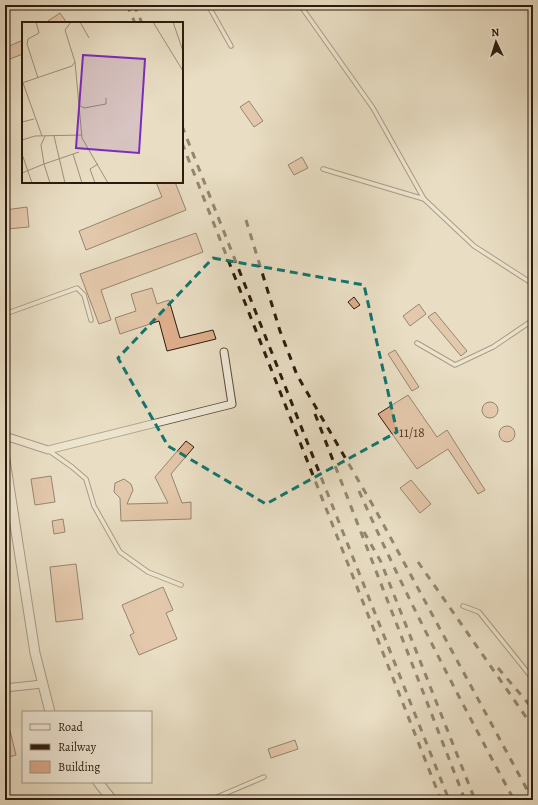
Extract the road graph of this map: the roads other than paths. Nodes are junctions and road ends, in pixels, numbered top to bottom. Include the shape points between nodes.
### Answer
1 (208, 5) edge
2 (300, 5) edge
3 (231, 46) dead end
4 (323, 169) dead end
5 (424, 199) junction
6 (533, 284) edge
7 (5, 314) edge
8 (91, 320) dead end
9 (533, 320) edge
10 (417, 343) dead end
11 (224, 352) dead end
12 (5, 436) edge
13 (48, 450) junction
14 (5, 460) edge
15 (181, 585) dead end
16 (463, 606) dead end
17 (533, 679) edge
18 (42, 684) junction
19 (5, 688) edge
20 (50, 711) edge
21 (264, 777) dead end
22 (99, 783) edge
23 (112, 800) edge
24 (210, 800) edge

1 - 3 lane
2 - 5 lane via 373,108
4 - 5 lane
5 - 6 lane via 474,246
7 - 8 lane via 77,288 84,295
9 - 10 lane via 493,347 455,365
11 - 13 street via 232,404
12 - 13 street
13 - 15 lane via 86,479 94,506 120,552 148,572
14 - 18 street
16 - 17 lane via 479,612
18 - 19 street
18 - 20 street
21 - 24 lane
22 - 23 street

